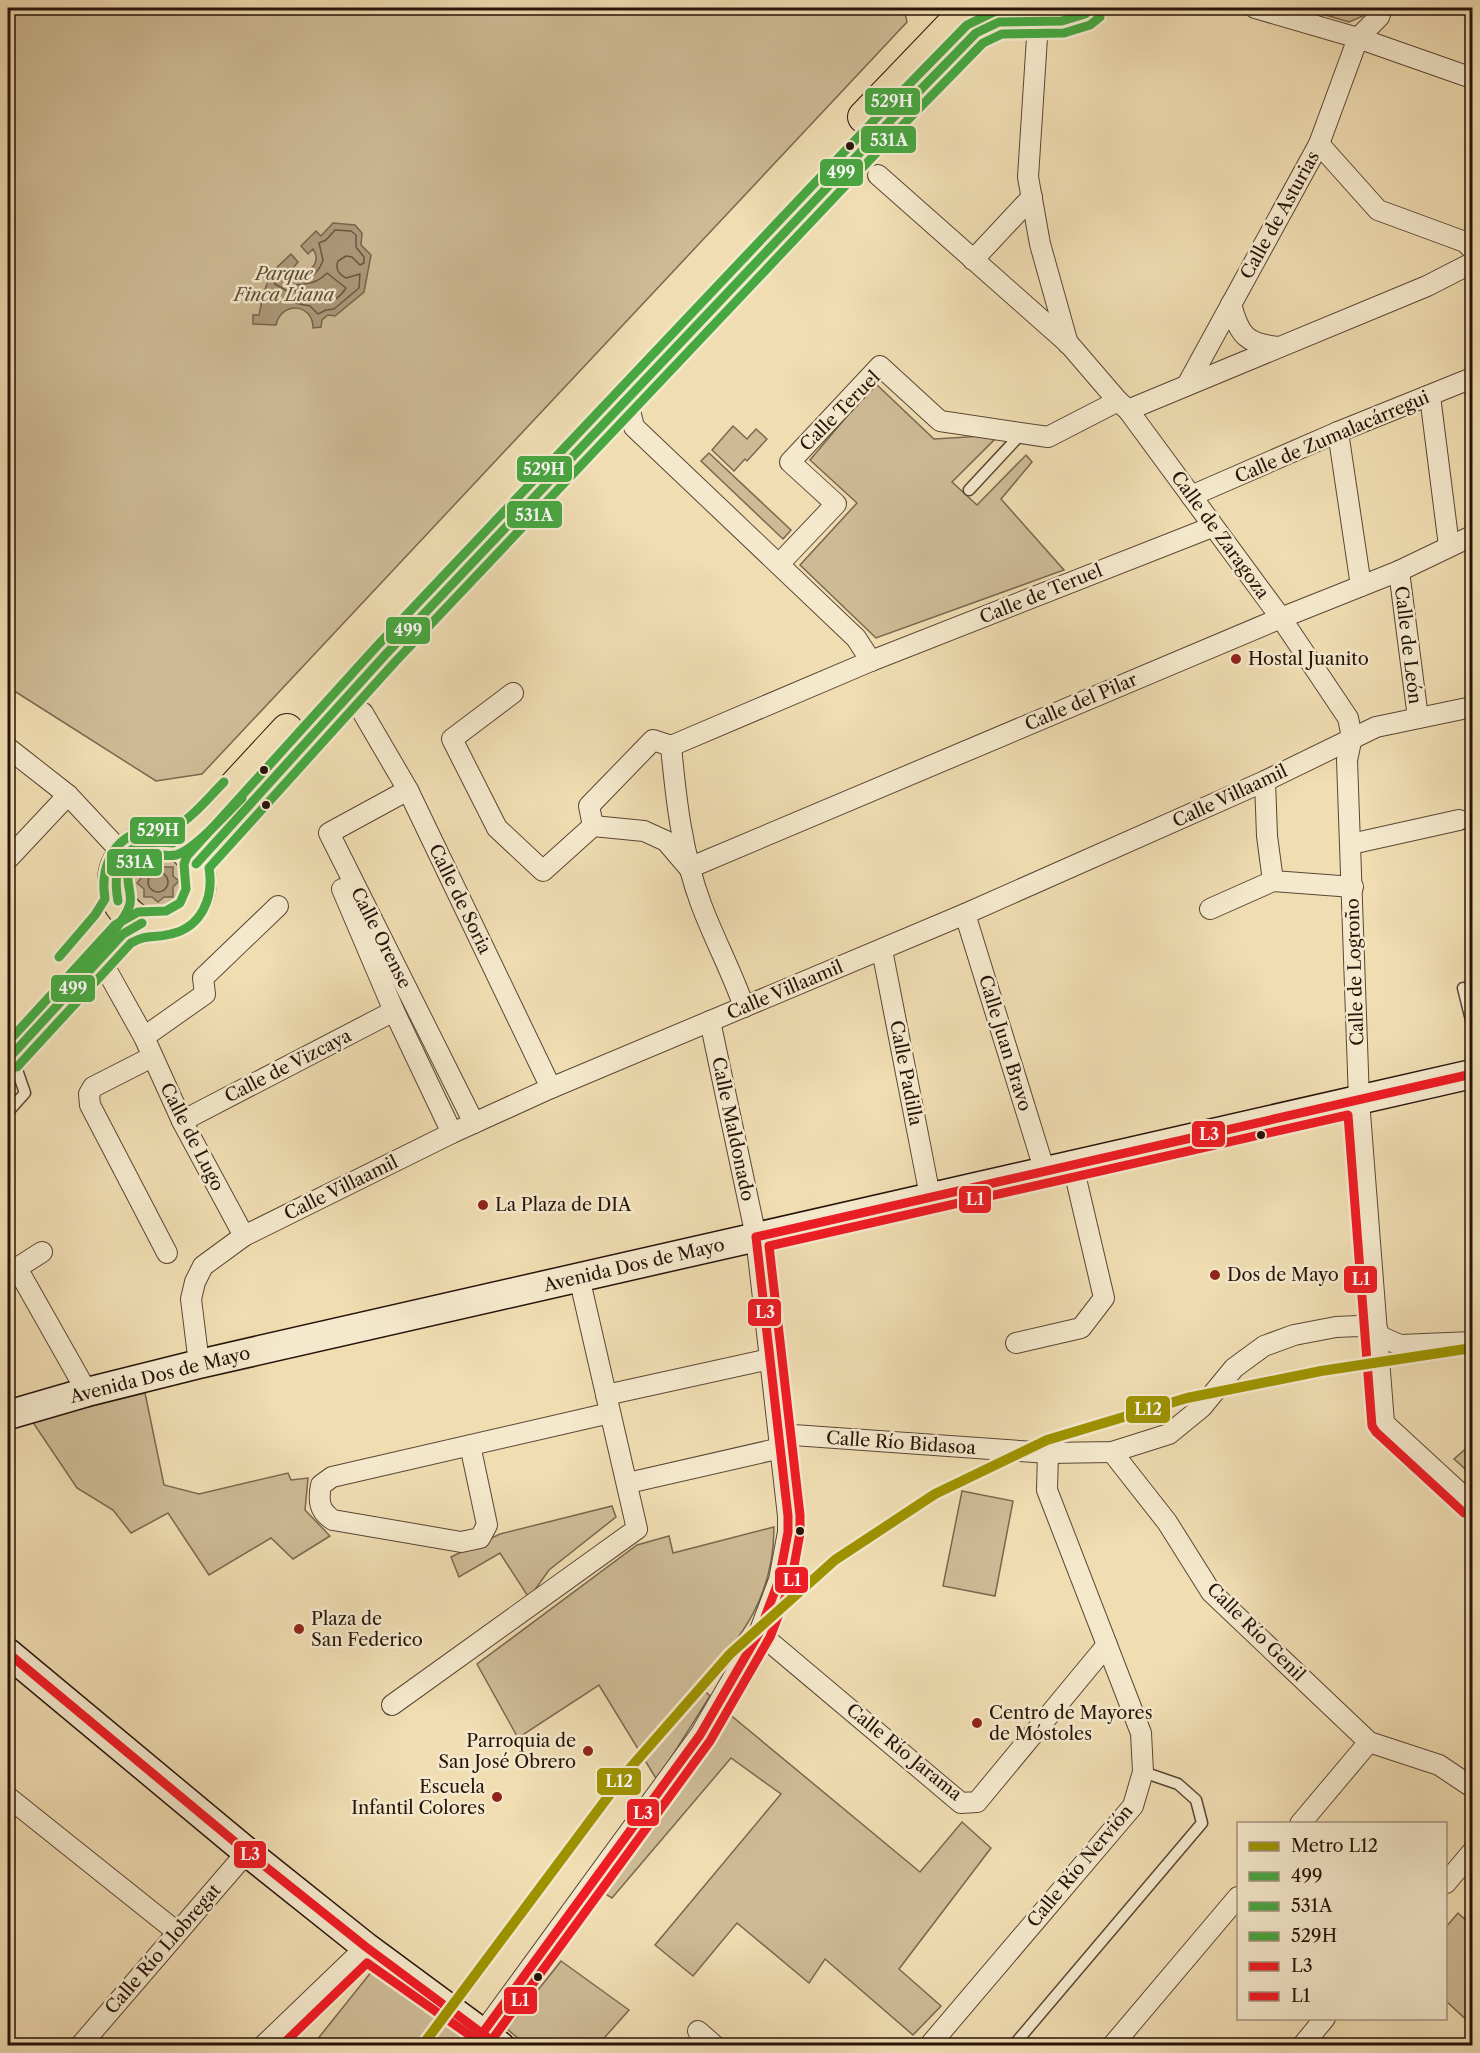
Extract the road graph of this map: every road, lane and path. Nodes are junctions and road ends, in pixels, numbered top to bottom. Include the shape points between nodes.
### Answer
1 (966, 8) edge
2 (1092, 8) edge
3 (1255, 8) edge
4 (1382, 8) edge
5 (1020, 17) edge
6 (1358, 38) junction
7 (1473, 78) edge
8 (1319, 144) junction
9 (878, 175) dead end
10 (1032, 197) junction
11 (1473, 249) edge
12 (973, 260) junction
13 (1473, 263) edge
14 (1232, 304) junction
15 (1069, 344) junction
16 (1279, 347) junction
17 (1473, 378) edge
18 (1187, 385) junction
19 (1430, 396) junction
20 (1123, 406) junction
21 (631, 413) junction
22 (1338, 432) junction
23 (1022, 433) junction
24 (969, 490) dead end
25 (1191, 496) junction
26 (1212, 526) junction
27 (1473, 536) edge
28 (1449, 546) junction
29 (779, 564) junction
30 (1399, 571) junction
31 (1361, 586) junction
32 (1281, 618) junction
33 (871, 661) junction
34 (513, 693) dead end
35 (350, 705) junction
36 (1473, 707) edge
37 (1418, 718) junction
38 (1352, 737) junction
39 (670, 746) junction
40 (8, 748) edge
41 (1265, 781) junction
42 (408, 790) junction
43 (68, 795) junction
44 (1459, 820) dead end
45 (593, 826) junction
46 (172, 843) junction
47 (1351, 844) junction
48 (124, 855) junction
49 (8, 859) edge
50 (196, 864) junction
51 (689, 868) junction
52 (1274, 881) junction
53 (1353, 887) junction
54 (342, 889) dead end
55 (118, 901) junction
56 (278, 906) dead end
57 (1210, 909) dead end
58 (964, 914) junction
59 (142, 923) junction
60 (882, 950) junction
61 (104, 953) junction
62 (1463, 988) dead end
63 (744, 1007) junction
64 (394, 1011) junction
65 (710, 1021) junction
66 (1473, 1024) edge
67 (144, 1036) junction
68 (11, 1046) edge
69 (152, 1057) junction
70 (1473, 1074) edge
71 (551, 1088) junction
72 (1359, 1101) junction
73 (8, 1112) edge
74 (182, 1120) junction
75 (474, 1123) junction
76 (452, 1133) junction
77 (1073, 1166) junction
78 (1045, 1172) junction
79 (930, 1196) junction
80 (244, 1236) junction
81 (756, 1237) junction
82 (42, 1252) dead end
83 (167, 1253) dead end
84 (579, 1277) junction
85 (1378, 1333) junction
86 (1473, 1342) edge
87 (1016, 1343) dead end
88 (770, 1359) junction
89 (199, 1364) junction
90 (87, 1392) junction
91 (608, 1404) junction
92 (8, 1415) edge
93 (780, 1441) junction
94 (470, 1445) junction
95 (1112, 1452) junction
96 (1048, 1453) junction
97 (628, 1483) junction
98 (1473, 1504) edge
99 (759, 1633) junction
100 (1107, 1645) junction
101 (8, 1653) edge
102 (392, 1705) dead end
103 (1369, 1742) junction
104 (1143, 1772) junction
105 (1473, 1787) edge
106 (8, 1797) edge
107 (1302, 1822) edge
108 (246, 1852) junction
109 (1473, 1852) edge
110 (1447, 1882) edge
111 (1237, 1899) edge
112 (177, 1932) junction
113 (366, 1947) junction
114 (1324, 2020) edge
115 (698, 2031) dead end
116 (492, 2038) edge
117 (80, 2046) edge
118 (263, 2046) edge
119 (715, 2046) edge
120 (929, 2046) edge
121 (1013, 2046) edge
122 (1112, 2046) edge
123 (1302, 2046) edge

1 - 46 main road via 232,791 201,823
2 - 5 main road via 1062,21
3 - 6 street
4 - 6 street via 1379,17
5 - 10 street, Calle de Zaragoza
5 - 21 main road via 976,33 889,122
6 - 7 street
6 - 8 street, Calle de Asturias
8 - 11 street via 1378,210 1465,242
8 - 14 street, Calle de Asturias
9 - 12 street, Calle de Zaragoza
10 - 12 street
10 - 15 street, Calle de Zaragoza via 1040,244
12 - 15 street, Calle de Zaragoza
13 - 16 street, Calle Teruel
14 - 16 street via 1237,325 1248,340
14 - 18 street, Calle de Asturias
15 - 20 street, Calle de Zaragoza
16 - 18 street, Calle Teruel
17 - 19 street, Calle de Zumalacárregui
18 - 20 street, Calle Teruel
19 - 22 street, Calle de Zumalacárregui
19 - 28 street
20 - 23 street, Calle Teruel via 1048,437
20 - 25 street, Calle de Zaragoza
21 - 29 street
21 - 35 main road via 603,426
22 - 25 street, Calle de Zumalacárregui
22 - 31 street
23 - 24 lane
23 - 29 street, Calle Teruel via 940,421 880,366 790,462 836,504
25 - 26 street, Calle de Zaragoza
26 - 32 street, Calle de Zaragoza
26 - 33 street, Calle de Teruel
27 - 28 street, Calle del Pilar
28 - 30 street, Calle del Pilar
29 - 33 street via 856,638
30 - 31 street, Calle del Pilar
30 - 37 street, Calle de León
31 - 32 street, Calle del Pilar
32 - 38 street, Calle de Zaragoza via 1348,718
32 - 51 street, Calle del Pilar
33 - 39 street, Calle de Teruel
34 - 45 street via 452,739 497,828 543,871
35 - 42 street, Calle de Soria
35 - 50 main road
36 - 37 street, Calle Villaamil
37 - 38 street, Calle Villaamil
38 - 41 street, Calle Villaamil
38 - 47 street, Calle de Logroño via 1347,760
39 - 45 street, Calle de Teruel via 653,740 589,806
39 - 51 street
40 - 43 street
41 - 52 street
41 - 58 street, Calle Villaamil
42 - 71 street, Calle de Soria
42 - 75 street, Calle Orense via 329,833
43 - 48 street
43 - 49 street
44 - 47 street
45 - 51 street via 644,831 666,841
46 - 48 main road via 146,841
46 - 50 main road
47 - 53 street, Calle de Logroño
48 - 55 main road via 114,877
50 - 59 main road via 199,892 193,906 171,923
51 - 63 street
52 - 53 street
52 - 57 street
53 - 72 street, Calle de Logroño
54 - 64 street
55 - 59 main road
55 - 68 main road via 61,973
56 - 67 street via 203,978 205,994
58 - 60 street, Calle Villaamil
58 - 78 street, Calle Juan Bravo
59 - 61 main road via 123,934
60 - 63 street, Calle Villaamil
60 - 79 street, Calle Padilla
61 - 67 street, Calle de Lugo via 106,969
61 - 68 main road
62 - 66 lane
63 - 65 street, Calle Villaamil
64 - 74 street, Calle de Vizcaya
64 - 76 street
65 - 71 street, Calle Villaamil
65 - 81 street, Calle Maldonado
67 - 69 street, Calle de Lugo
68 - 73 lane via 25,1093
69 - 74 street, Calle de Lugo
69 - 83 street via 93,1087 88,1094 90,1105
70 - 72 street, Avenida Dos de Mayo
71 - 75 street, Calle Villaamil
72 - 77 street, Avenida Dos de Mayo
72 - 85 street, Calle de Logroño
74 - 80 street, Calle de Lugo
75 - 76 street, Calle Villaamil
76 - 80 street, Calle Villaamil
77 - 78 street, Avenida Dos de Mayo
77 - 87 street via 1104,1298 1081,1328
78 - 79 street, Avenida Dos de Mayo
79 - 81 street, Avenida Dos de Mayo
80 - 89 street, Calle Villaamil via 203,1266 195,1282 191,1299
81 - 84 street, Avenida Dos de Mayo
81 - 88 street, Calle Maldonado
82 - 90 street via 17,1268
84 - 89 street, Avenida Dos de Mayo
84 - 91 street
85 - 86 street, Calle Río Bidasoa via 1400,1345
85 - 95 street, Calle Río Bidasoa via 1358,1326 1336,1327 1263,1346 1234,1368 1202,1407 1169,1434
85 - 98 street, Calle de Logroño via 1384,1423
88 - 91 street
88 - 93 street, Calle Maldonado
89 - 90 street, Avenida Dos de Mayo
90 - 92 street, Avenida Dos de Mayo
91 - 94 street
91 - 97 street
93 - 96 street, Calle Río Bidasoa
93 - 97 street, Calle Río Bidasoa
93 - 99 street, Calle Maldonado via 788,1532 779,1580
94 - 94 street via 332,1477 321,1485 318,1499 323,1514 333,1520 461,1542 480,1538 487,1525
95 - 96 street, Calle Río Bidasoa
95 - 103 street, Calle Río Genil via 1167,1522 1211,1592
96 - 100 street, Calle Río Nervión via 1047,1490
97 - 102 street via 637,1529
99 - 100 street, Calle Río Jarama via 961,1803 977,1802
99 - 116 street, Calle Maldonado via 700,1735
100 - 104 street, Calle Río Nervión via 1141,1733
101 - 108 street
103 - 105 street, Calle Río Genil via 1439,1765
103 - 107 street
104 - 120 street, Calle Río Nervión via 1133,1806
104 - 121 lane via 1178,1784 1196,1800 1202,1823
106 - 112 street
108 - 112 street, Calle Río Llobregat
108 - 113 street
109 - 110 street
111 - 122 street
112 - 117 street, Calle Río Llobregat
113 - 116 street
113 - 118 street
114 - 123 street
115 - 119 street

